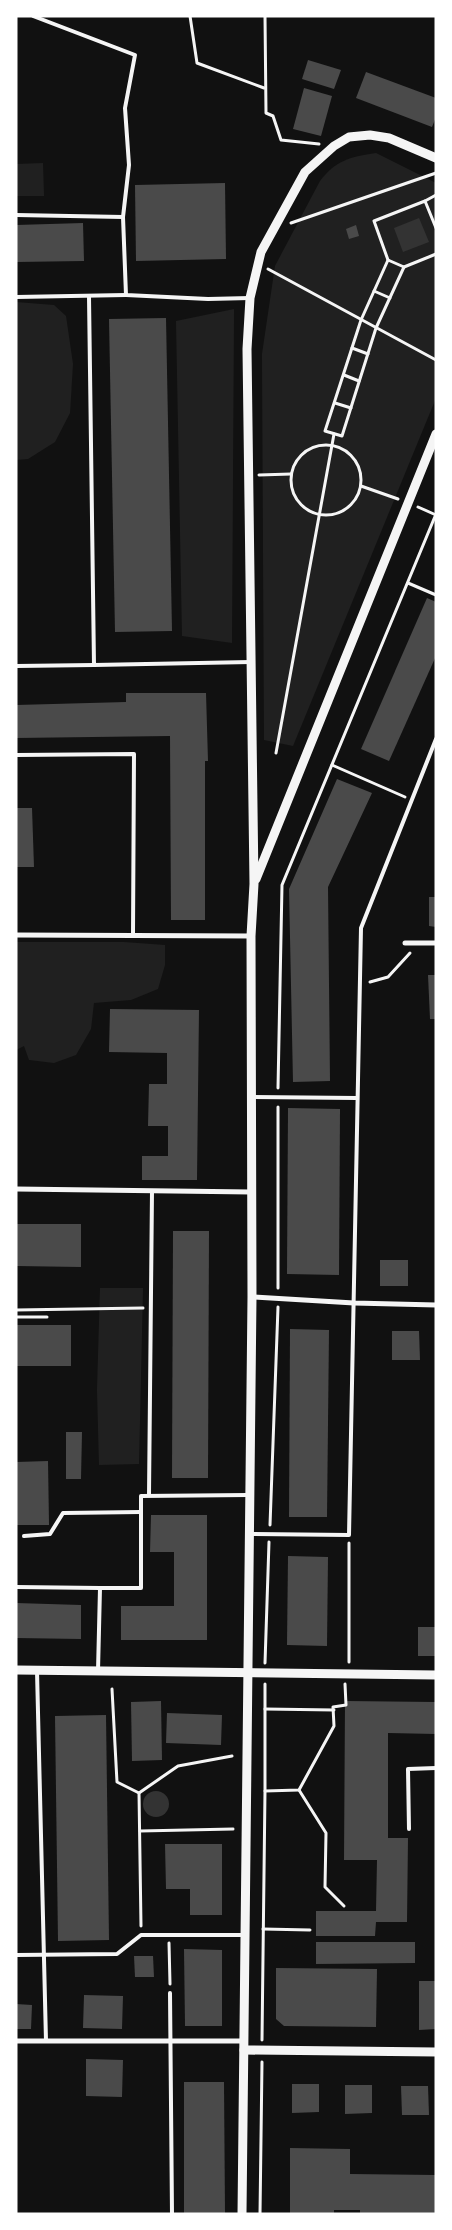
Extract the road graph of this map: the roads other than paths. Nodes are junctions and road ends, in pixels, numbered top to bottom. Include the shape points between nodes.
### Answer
1 (33, 16) edge
2 (436, 158) edge
3 (16, 215) edge
4 (123, 217) junction
5 (126, 295) junction
6 (16, 297) edge
7 (89, 297) junction
8 (250, 298) junction
9 (436, 434) edge
10 (251, 662) junction
11 (94, 665) junction
12 (16, 666) edge
13 (436, 739) edge
14 (16, 755) edge
15 (254, 884) junction
16 (133, 935) junction
17 (16, 936) edge
18 (251, 936) junction
19 (405, 943) dead end
20 (436, 943) edge
21 (250, 1097) junction
22 (357, 1098) junction
23 (16, 1189) edge
24 (152, 1191) junction
25 (251, 1192) junction
26 (252, 1297) junction
27 (354, 1303) junction
28 (436, 1305) edge
29 (149, 1495) junction
30 (249, 1495) junction
31 (141, 1512) junction
32 (249, 1534) junction
33 (24, 1536) dead end
34 (16, 1587) edge
35 (100, 1588) junction
36 (16, 1670) edge
37 (37, 1671) junction
38 (98, 1671) junction
39 (247, 1673) junction
40 (436, 1675) edge
41 (436, 1768) edge
42 (410, 1829) dead end
43 (245, 1935) junction
44 (16, 1955) edge
45 (44, 1955) junction
46 (170, 1993) road end
47 (171, 2040) junction
48 (16, 2041) edge
49 (46, 2041) junction
50 (244, 2046) junction
51 (436, 2052) edge
52 (172, 2214) edge
53 (242, 2214) edge

1 - 4 lane via 135,55 125,108 129,165
2 - 8 street via 389,138 370,135 349,137 334,146 305,172 261,252
3 - 4 lane
4 - 5 lane
5 - 7 lane
5 - 8 lane
6 - 7 lane
7 - 11 lane
8 - 10 street via 247,349
9 - 15 street
10 - 11 lane
10 - 15 street
11 - 12 lane
13 - 22 lane via 360,928
14 - 16 lane via 134,754
15 - 18 street
16 - 17 street
16 - 18 street
18 - 21 street
19 - 20 street
21 - 22 lane
21 - 25 street
22 - 27 lane
23 - 24 street
24 - 25 street
24 - 29 lane
25 - 26 street
26 - 27 street
26 - 30 street
27 - 28 street
27 - 32 lane via 349,1535
29 - 30 lane
29 - 31 lane via 141,1496
30 - 32 street
31 - 33 lane via 62,1513 50,1534
31 - 35 lane via 141,1588
32 - 39 street
34 - 35 lane
35 - 38 lane
36 - 37 street
37 - 38 street
37 - 45 lane
38 - 39 street
39 - 40 street
39 - 43 street
41 - 42 lane via 408,1769
43 - 45 lane via 141,1935 117,1954
43 - 50 street
44 - 45 lane
45 - 49 lane
46 - 47 lane
47 - 49 street
47 - 50 street
47 - 52 lane
48 - 49 street
50 - 51 street via 262,2051
50 - 53 street

